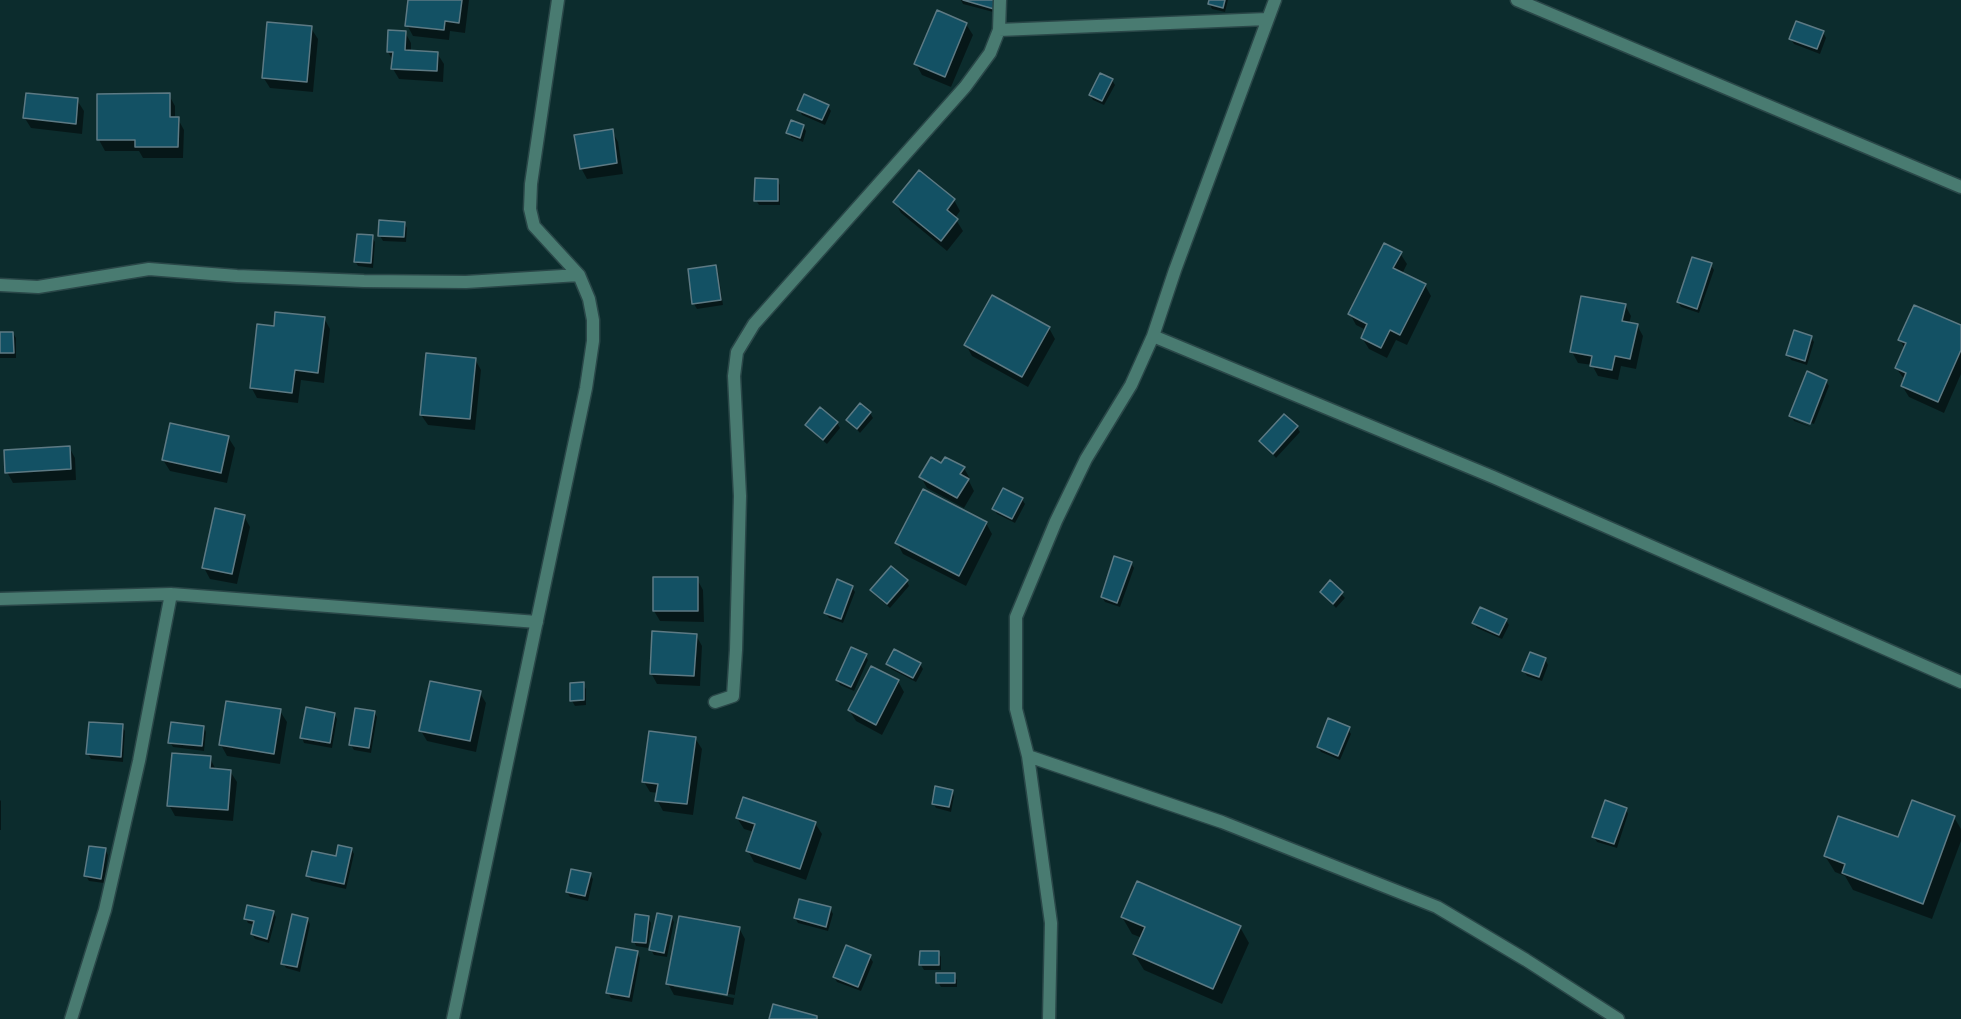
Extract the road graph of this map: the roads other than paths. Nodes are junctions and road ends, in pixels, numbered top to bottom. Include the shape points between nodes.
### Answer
1 (558, 0) edge
2 (1000, 0) edge
3 (1275, 0) edge
4 (1517, 0) edge
5 (1267, 19) junction
6 (999, 30) junction
7 (1961, 187) edge
8 (579, 275) junction
9 (0, 285) edge
10 (1153, 336) junction
11 (171, 594) junction
12 (0, 599) edge
13 (537, 622) junction
14 (1961, 682) edge
15 (716, 702) dead end
16 (1028, 756) junction
17 (71, 1019) edge
18 (453, 1019) edge
19 (1049, 1019) edge
20 (1618, 1019) edge

1 - 8 street via 530,209 534,226
2 - 6 street
3 - 5 street
4 - 7 street
5 - 6 street
5 - 10 street
6 - 15 street via 990,52 965,87 754,324 737,352 734,376 740,496 736,650 733,696
8 - 9 street via 466,282 364,281 149,269 38,287
8 - 13 street via 593,320 591,358
10 - 14 street via 1504,482
10 - 16 street via 1056,520 1016,617 1016,709
11 - 12 street
11 - 13 street
11 - 17 street via 110,887
13 - 18 street
16 - 19 street via 1051,923
16 - 20 street via 1222,822 1437,908

